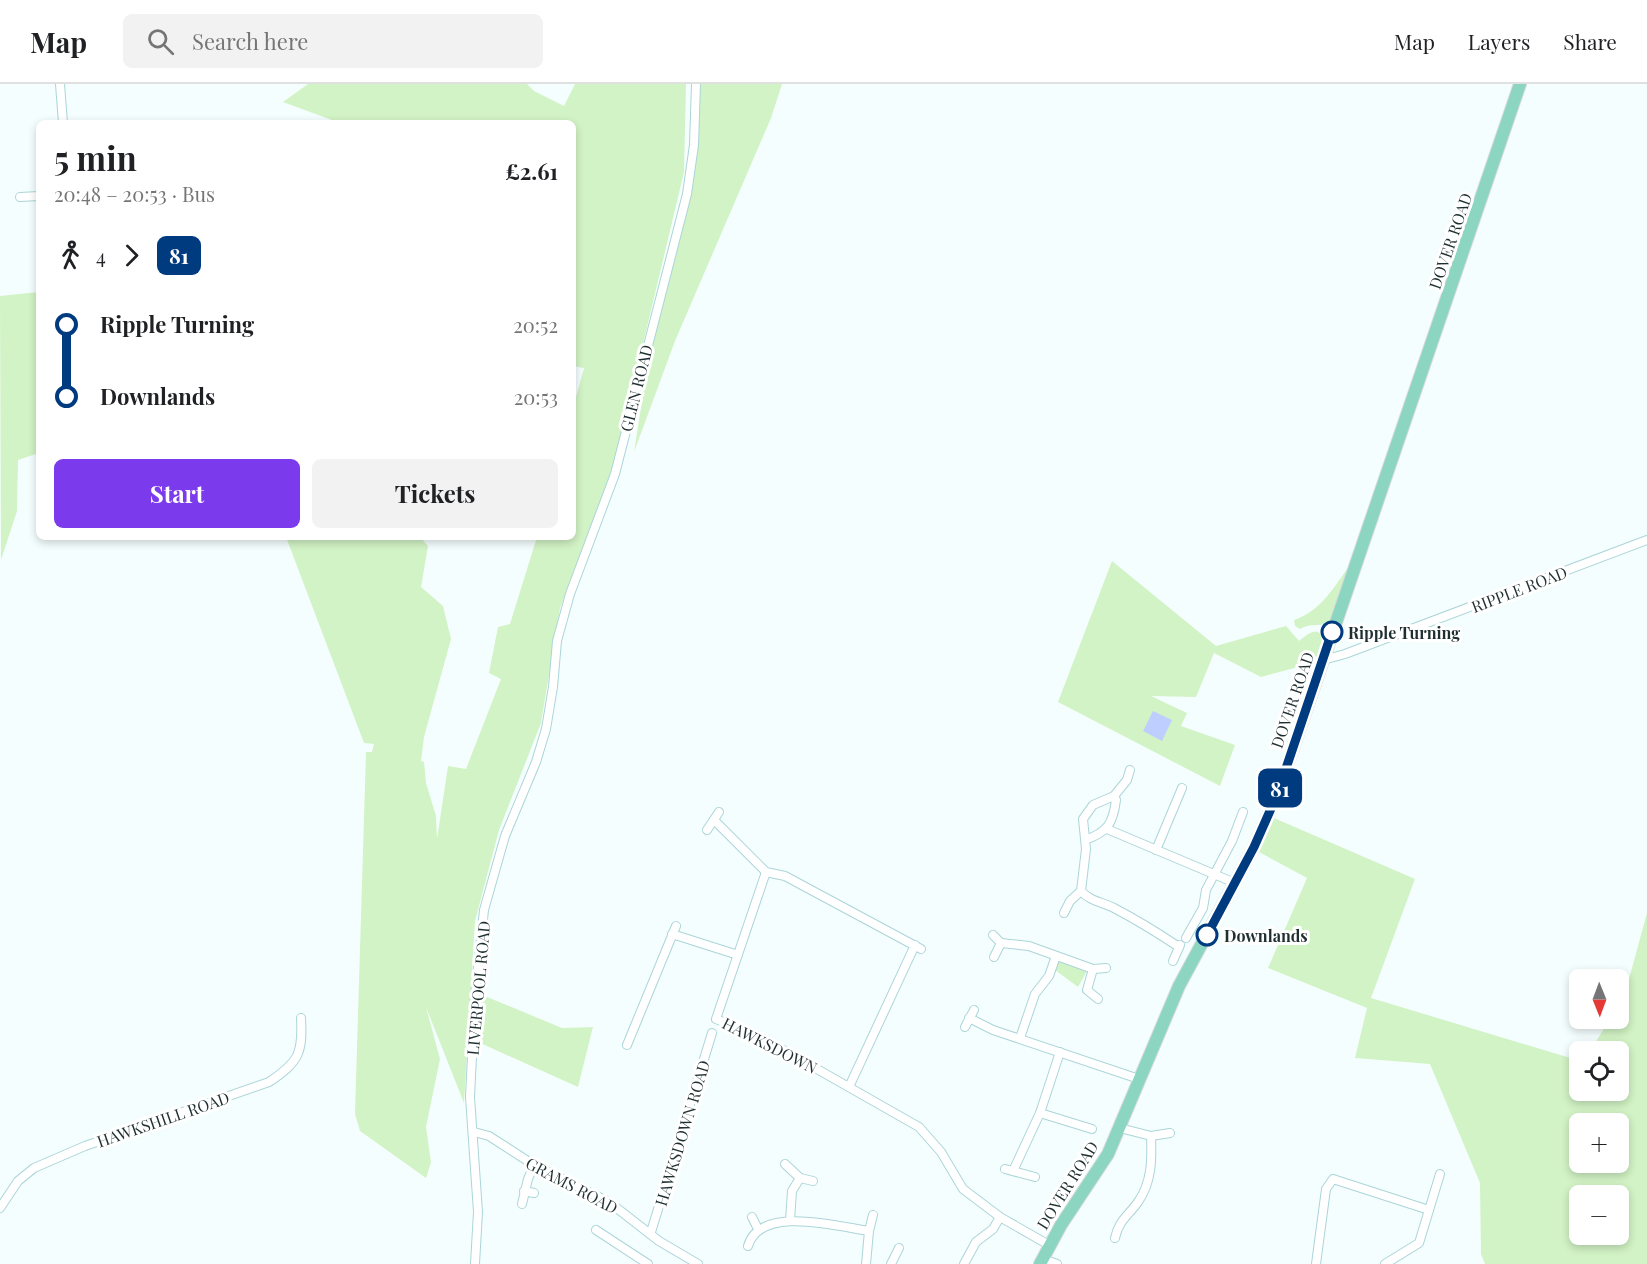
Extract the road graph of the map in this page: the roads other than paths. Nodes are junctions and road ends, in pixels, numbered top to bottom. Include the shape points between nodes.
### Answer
1 (60, 84) edge
2 (696, 84) edge
3 (1520, 84) edge
4 (63, 120) edge
5 (36, 196) edge
6 (20, 197) dead end
7 (1647, 540) edge
8 (1323, 660) junction
9 (553, 687) joint
10 (1130, 770) dead end
11 (1182, 788) dead end
12 (1114, 796) junction
13 (719, 812) dead end
14 (1243, 812) dead end
15 (714, 820) junction
16 (1107, 829) junction
17 (707, 830) dead end
18 (1085, 840) junction
19 (1156, 850) junction
20 (766, 872) junction
21 (1215, 875) junction
22 (1235, 883) junction
23 (1081, 891) junction
24 (1064, 913) dead end
25 (993, 935) dead end
26 (1183, 942) junction
27 (1001, 943) junction
28 (738, 955) junction
29 (1056, 956) junction
30 (994, 957) dead end
31 (1173, 961) dead end
32 (1106, 968) dead end
33 (1093, 969) junction
34 (1098, 999) dead end
35 (974, 1010) dead end
36 (301, 1018) dead end
37 (969, 1018) junction
38 (965, 1027) dead end
39 (712, 1033) dead end
40 (1020, 1038) junction
41 (627, 1045) dead end
42 (1060, 1052) junction
43 (1139, 1079) junction
44 (849, 1087) junction
45 (1040, 1113) junction
46 (1120, 1128) junction
47 (1092, 1129) dead end
48 (474, 1132) junction
49 (1170, 1133) dead end
50 (1151, 1136) junction
51 (785, 1164) dead end
52 (534, 1165) junction
53 (1440, 1174) dead end
54 (1035, 1177) dead end
55 (800, 1178) junction
56 (813, 1181) dead end
57 (524, 1191) junction
58 (534, 1193) dead end
59 (522, 1204) dead end
60 (0, 1208) edge
61 (1429, 1210) junction
62 (873, 1215) dead end
63 (752, 1217) dead end
64 (999, 1217) junction
65 (790, 1220) junction
66 (758, 1229) junction
67 (596, 1230) dead end
68 (869, 1231) junction
69 (651, 1232) junction
70 (1115, 1238) dead end
71 (1049, 1245) junction
72 (748, 1246) dead end
73 (899, 1248) dead end
74 (1042, 1261) edge
75 (475, 1264) edge
76 (648, 1264) edge
77 (698, 1264) edge
78 (866, 1264) edge
79 (891, 1264) edge
80 (964, 1264) edge
81 (1057, 1264) edge
82 (1316, 1264) edge
83 (1385, 1264) edge

1 - 4 street
2 - 9 street, GLEN ROAD via 687,194 615,474 556,641
3 - 8 main road, DOVER ROAD
5 - 6 street
7 - 8 street, RIPPLE ROAD
8 - 22 main road, DOVER ROAD via 1277,795
9 - 48 street, LIVERPOOL ROAD via 536,762 505,836 484,910 472,1033 470,1097
10 - 12 street
11 - 19 street
12 - 16 street via 1114,814
12 - 18 street via 1093,805 1083,819
13 - 15 street
14 - 21 street
15 - 17 street
15 - 20 street
16 - 18 street
16 - 19 street
18 - 23 street
19 - 21 street
20 - 28 street, HAWKSDOWN
20 - 44 street via 785,876 918,947
21 - 22 street
21 - 26 street via 1206,890 1203,908
22 - 43 main road, DOVER ROAD via 1183,977
23 - 24 street
23 - 26 street via 1092,900
25 - 27 street
26 - 31 street
27 - 29 street via 1029,946
27 - 30 street
28 - 41 street via 674,930
28 - 44 street, HAWKSDOWN via 716,1019 766,1040
29 - 33 street
29 - 40 street via 1049,976 1035,994
32 - 33 street
33 - 34 street via 1088,990
35 - 37 street
36 - 60 street, HAWKSHILL ROAD via 300,1051 290,1068 276,1077 34,1168 18,1181
37 - 38 street
37 - 40 street
39 - 69 street, HAWKSDOWN ROAD
40 - 42 street
42 - 43 street
42 - 45 street
43 - 46 main road, DOVER ROAD
44 - 64 street, HAWKSDOWN via 919,1127 941,1152 963,1189
45 - 47 street via 1082,1120
45 - 54 street via 1009,1170
46 - 50 street
46 - 71 main road, DOVER ROAD via 1098,1172
48 - 52 street, GRAMS ROAD via 489,1136
48 - 75 street, LIVERPOOL ROAD via 478,1212
49 - 50 street
50 - 70 street via 1146,1187 1119,1223
51 - 55 street
52 - 57 street
52 - 69 street, GRAMS ROAD via 609,1202
53 - 61 street
55 - 56 street
55 - 65 street via 792,1191
57 - 58 street
57 - 59 street
61 - 82 street via 1333,1179 1326,1189
61 - 83 street via 1419,1243
62 - 68 street
63 - 66 street
64 - 71 street, HAWKSDOWN
64 - 80 street via 993,1229 976,1242
65 - 66 street
65 - 68 street
66 - 72 street
67 - 76 street
68 - 78 street
69 - 77 street, GRAMS ROAD
71 - 74 main road, DOVER ROAD
73 - 79 street
74 - 81 street

